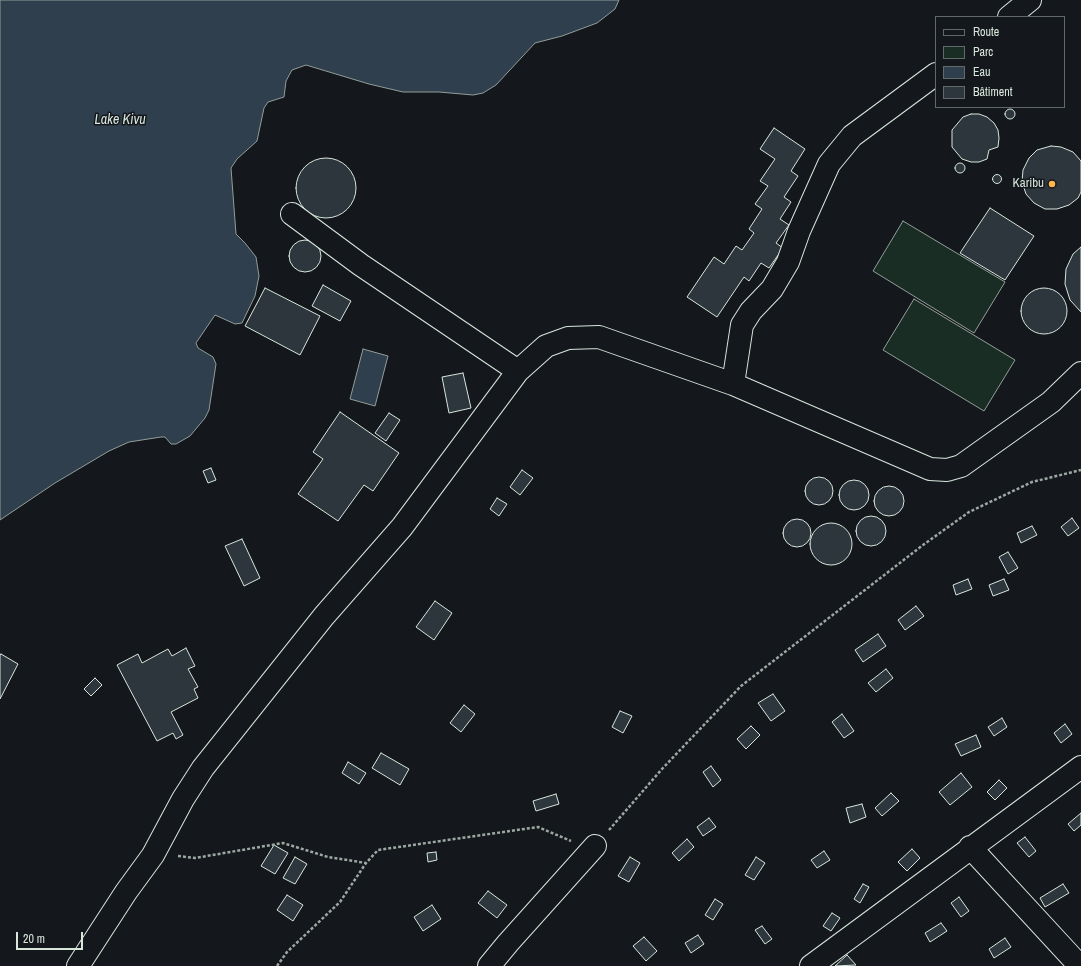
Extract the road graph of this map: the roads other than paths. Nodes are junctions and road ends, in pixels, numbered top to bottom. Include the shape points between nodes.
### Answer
1 (1030, 0) edge
2 (1010, 16) edge
3 (935, 75) edge
4 (292, 214) dead end
5 (518, 371) junction
6 (1081, 373) edge
7 (733, 384) junction
8 (1081, 767) edge
9 (595, 846) road end
10 (970, 847) junction
11 (1077, 963) edge
12 (78, 966) edge
13 (490, 966) edge
14 (810, 966) edge

1 - 2 street
3 - 7 street via 852,136 829,164 788,262 772,289 751,311 742,325
4 - 5 street via 360,265
5 - 7 street via 546,346 568,338 598,338
5 - 12 street via 402,527 324,616 203,768 153,855
6 - 7 street via 1044,406 961,466 946,470 930,469
8 - 10 street
9 - 13 street
10 - 11 street
10 - 14 street

